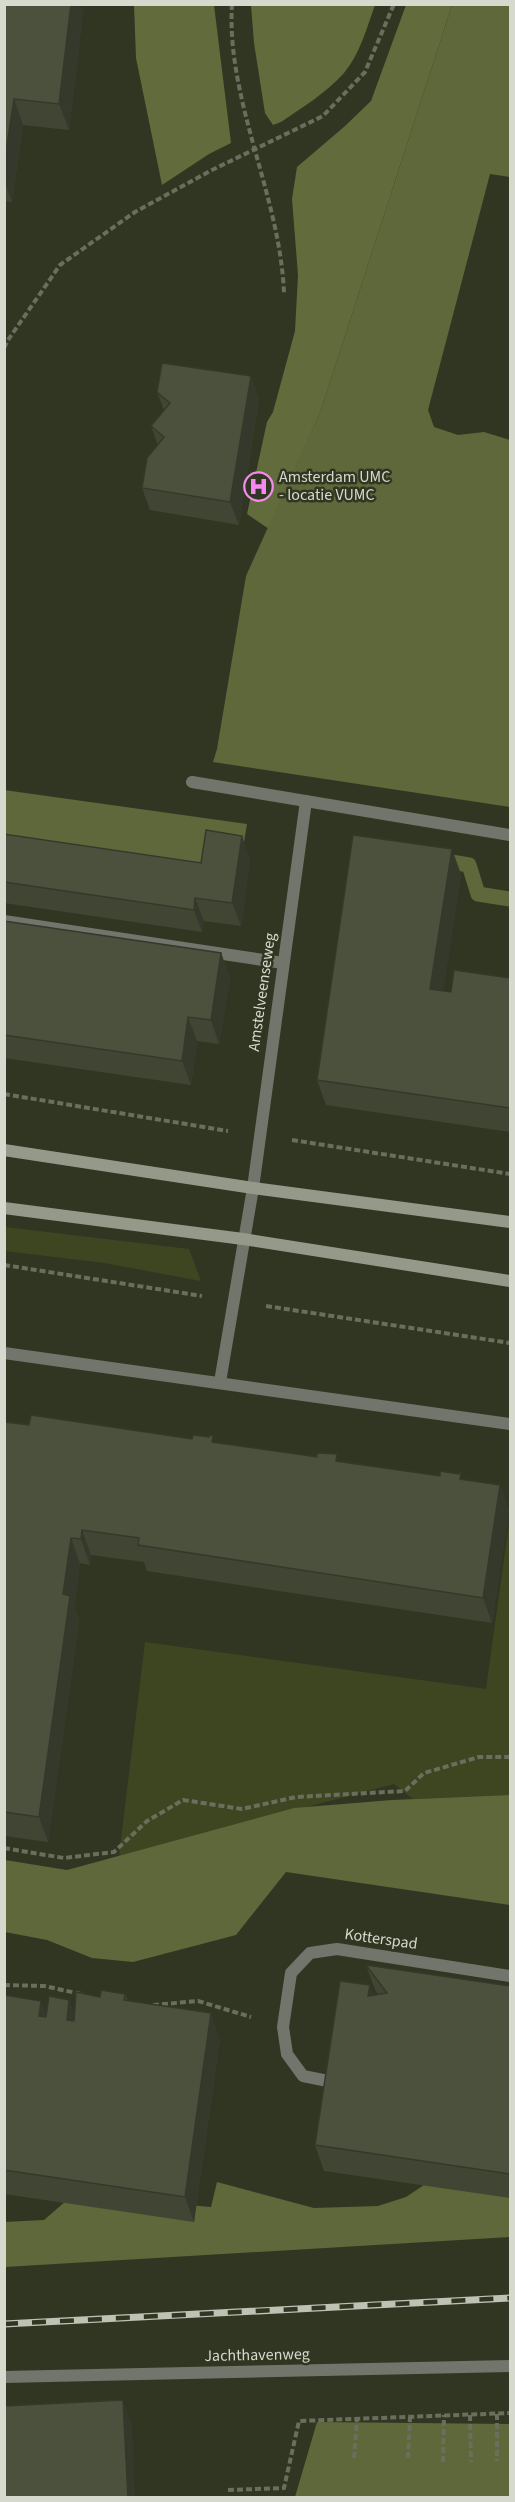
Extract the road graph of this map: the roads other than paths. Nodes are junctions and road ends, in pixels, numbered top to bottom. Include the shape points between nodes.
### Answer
1 (192, 782) dead end
2 (306, 801) junction
3 (510, 835) edge
4 (4, 921) edge
5 (284, 963) junction
6 (4, 1150) edge
7 (253, 1188) junction
8 (4, 1208) edge
9 (510, 1222) edge
10 (243, 1239) junction
11 (510, 1281) edge
12 (4, 1353) edge
13 (220, 1382) junction
14 (510, 1424) edge
15 (510, 1976) edge
16 (338, 2083) edge
17 (510, 2366) edge
18 (4, 2377) edge

1 - 2 street
2 - 3 street
2 - 5 street, Amstelveenseweg
4 - 5 street
5 - 7 street, Amstelveenseweg
6 - 7 main road
7 - 9 main road
7 - 10 street, Amstelveenseweg
8 - 10 main road
10 - 11 main road
10 - 13 street, Amstelveenseweg
12 - 13 street
13 - 14 street
15 - 16 street, Kotterspad via 337,1949 310,1953 291,1973 283,2027 287,2054 303,2076
17 - 18 street, Jachthavenweg

